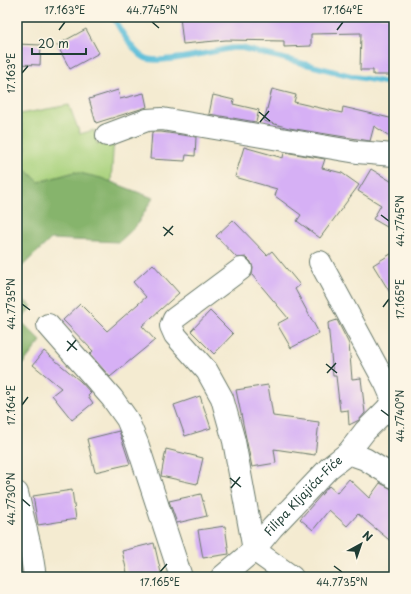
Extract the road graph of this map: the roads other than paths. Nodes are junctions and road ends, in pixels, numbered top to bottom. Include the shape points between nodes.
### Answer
1 (107, 135) dead end
2 (394, 155) edge
3 (320, 262) dead end
4 (241, 269) dead end
5 (48, 325) dead end
6 (348, 453) junction
7 (394, 477) edge
8 (17, 493) edge
9 (254, 550) junction
10 (35, 577) edge
11 (181, 577) edge
12 (222, 577) edge
13 (292, 577) edge

1 - 2 street via 147,120 162,119 357,152
3 - 6 street via 393,400 387,410 364,431
4 - 9 street via 174,319 171,326 175,335 208,371 222,398 234,441
5 - 11 street via 112,398 126,419 137,443
6 - 7 street, Filipa Kljajića-Fiće via 365,458
6 - 9 street, Filipa Kljajića-Fiće via 329,468
8 - 10 street
9 - 12 street, Filipa Kljajića-Fiće
9 - 13 street

